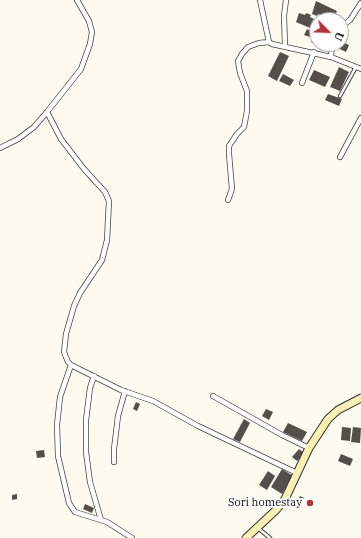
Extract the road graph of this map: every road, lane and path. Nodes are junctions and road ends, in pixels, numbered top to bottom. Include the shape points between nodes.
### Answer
1 (77, 0) edge
2 (260, 0) edge
3 (286, 0) edge
4 (361, 2) edge
5 (349, 21) edge
6 (268, 42) junction
7 (285, 46) junction
8 (309, 51) edge
9 (314, 52) joint
10 (331, 52) edge
11 (331, 57) junction
12 (359, 68) edge
13 (302, 83) dead end
14 (340, 96) dead end
15 (47, 112) junction
16 (361, 118) edge
17 (0, 148) edge
18 (340, 158) dead end
19 (228, 200) dead end
20 (71, 365) junction
21 (94, 376) junction
22 (125, 391) junction
23 (214, 396) dead end
24 (361, 398) edge
25 (309, 448) junction
26 (114, 462) dead end
27 (297, 473) junction
28 (101, 520) junction
29 (258, 528) junction
30 (132, 538) edge
31 (246, 538) edge
32 (270, 538) edge

1 - 15 street via 89,21 92,32 90,44 81,68
2 - 6 street
3 - 7 street
4 - 5 street
6 - 7 street
6 - 19 street via 248,46 238,61 247,91 247,111 245,125 229,146 232,189
7 - 8 street
9 - 11 street
9 - 13 street
10 - 11 street
11 - 12 street
12 - 14 lane
15 - 17 street via 31,130
15 - 20 street via 61,139 106,192 109,201 102,260 80,293 66,334 64,352
16 - 18 street
20 - 21 street
20 - 28 street via 60,397 57,425 60,470 68,503 73,510
21 - 22 street
21 - 28 street via 86,420 86,452 90,482
22 - 26 street via 118,416
22 - 27 street via 154,401 198,426
23 - 25 street
24 - 25 main road via 328,418
25 - 27 main road
27 - 29 main road via 283,503
28 - 30 street
29 - 31 main road
29 - 32 lane

